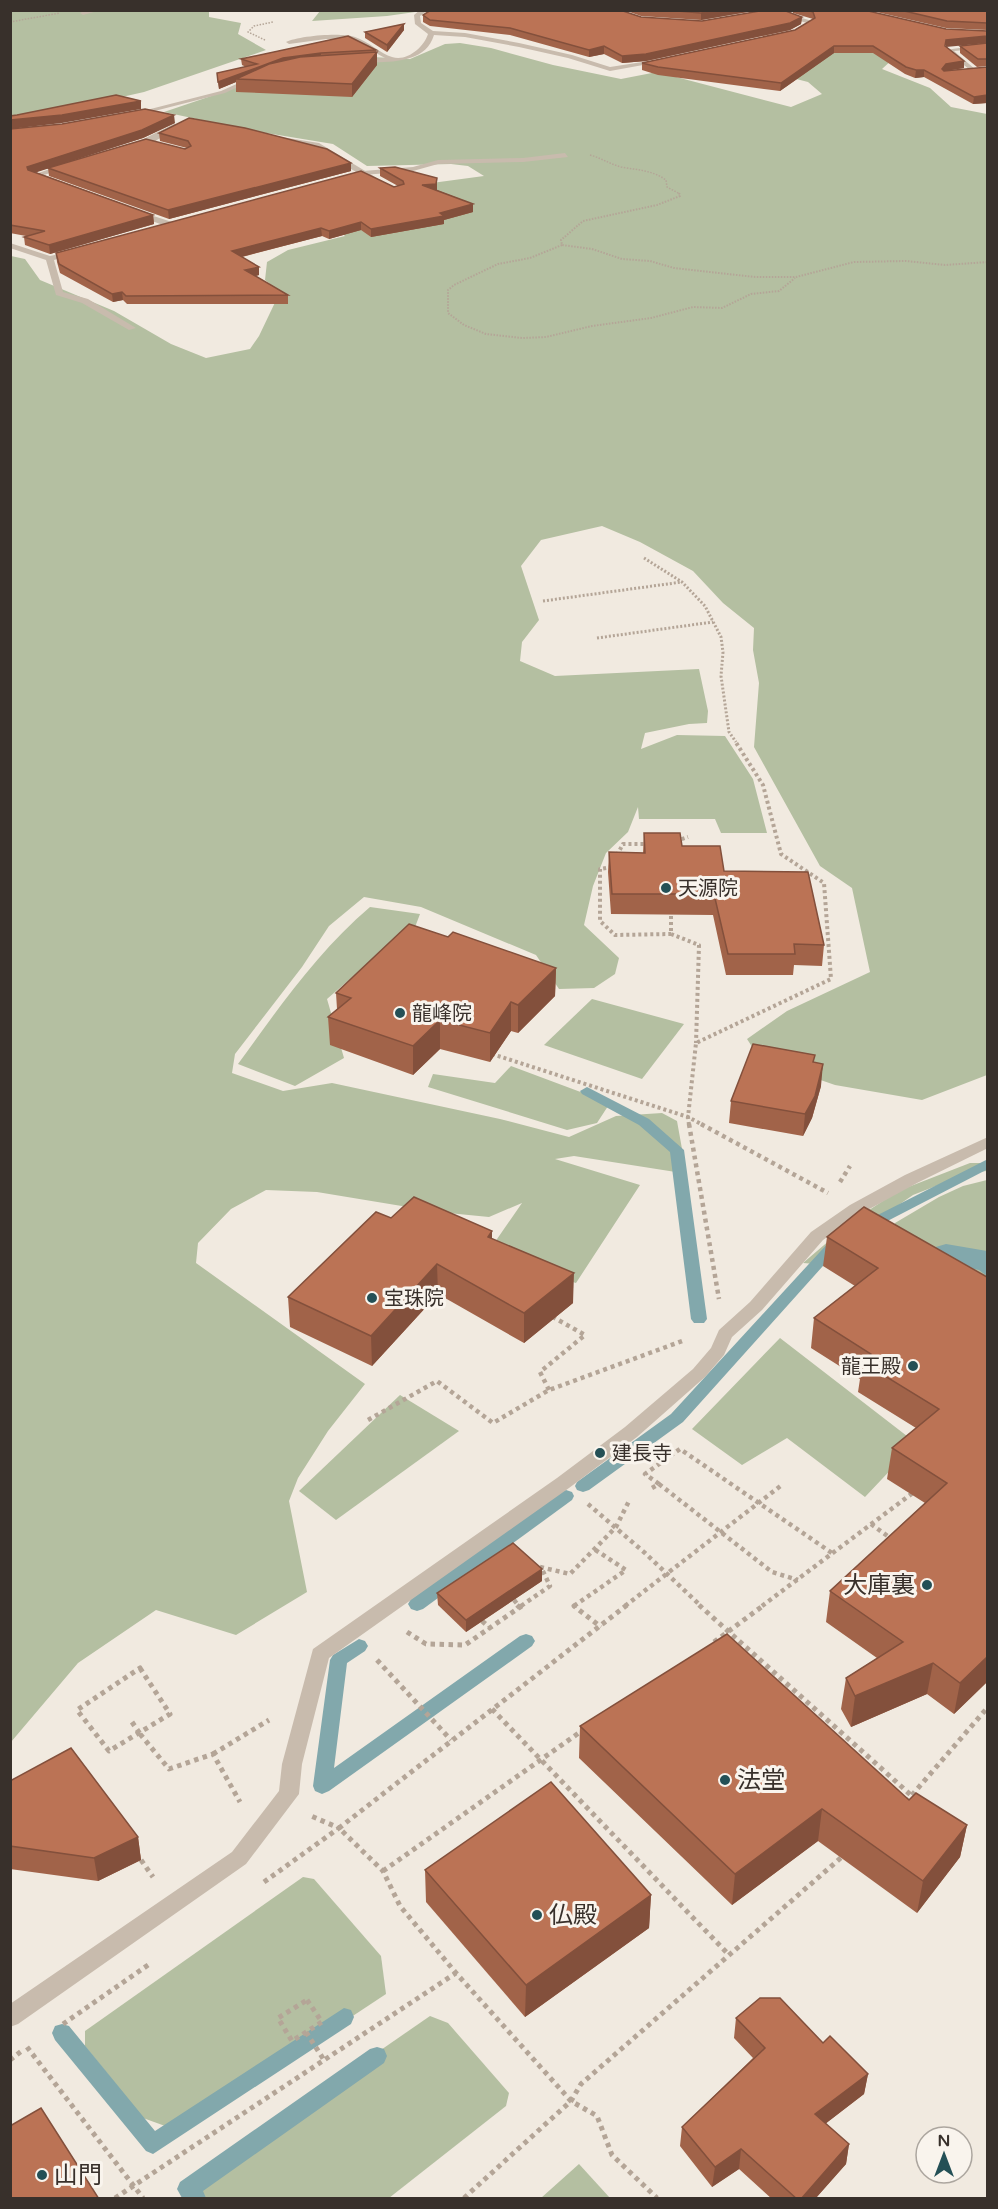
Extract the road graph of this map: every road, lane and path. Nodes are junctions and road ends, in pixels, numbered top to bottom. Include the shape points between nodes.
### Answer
1 (98, 10) edge
2 (425, 10) edge
3 (793, 10) edge
4 (777, 12) junction
5 (63, 13) dead end
6 (83, 13) dead end
7 (759, 16) edge
8 (10, 22) edge
9 (431, 33) junction
10 (791, 34) edge
11 (289, 42) dead end
12 (987, 46) edge
13 (391, 59) junction
14 (668, 60) edge
15 (347, 61) edge
16 (964, 72) edge
17 (262, 75) edge
18 (142, 112) junction
19 (119, 117) edge
20 (167, 117) edge
21 (178, 119) dead end
22 (264, 136) edge
23 (147, 142) junction
24 (156, 144) edge
25 (124, 149) edge
26 (565, 155) joint
27 (80, 162) edge
28 (363, 174) junction
29 (352, 177) edge
30 (381, 182) edge
31 (57, 184) edge
32 (124, 208) edge
33 (181, 221) edge
34 (169, 224) junction
35 (158, 228) edge
36 (10, 245) edge
37 (562, 245) junction
38 (83, 249) edge
39 (50, 259) junction
40 (987, 262) edge
41 (796, 277) junction
42 (132, 328) dead end
43 (644, 558) dead end
44 (682, 582) junction
45 (543, 601) dead end
46 (713, 622) junction
47 (597, 638) dead end
48 (688, 837) dead end
49 (657, 844) edge
50 (669, 844) edge
51 (671, 910) edge
52 (671, 934) junction
53 (696, 1043) junction
54 (483, 1051) edge
55 (688, 1117) junction
56 (987, 1142) edge
57 (831, 1195) dead end
58 (721, 1310) dead end
59 (545, 1313) edge
60 (725, 1334) junction
61 (549, 1390) junction
62 (368, 1420) dead end
63 (563, 1483) junction
64 (658, 1484) junction
65 (783, 1484) dead end
66 (652, 1488) dead end
67 (919, 1488) edge
68 (629, 1502) dead end
69 (759, 1504) junction
70 (871, 1524) junction
71 (616, 1527) junction
72 (721, 1533) junction
73 (900, 1545) edge
74 (594, 1549) junction
75 (832, 1553) junction
76 (541, 1567) junction
77 (532, 1572) edge
78 (667, 1575) junction
79 (798, 1580) junction
80 (514, 1600) edge
81 (520, 1608) junction
82 (482, 1621) edge
83 (396, 1626) dead end
84 (601, 1627) junction
85 (490, 1629) junction
86 (728, 1632) junction
87 (708, 1646) edge
88 (377, 1660) dead end
89 (987, 1707) edge
90 (492, 1709) junction
91 (279, 1714) dead end
92 (132, 1722) dead end
93 (590, 1725) edge
94 (140, 1734) junction
95 (451, 1740) junction
96 (213, 1754) junction
97 (541, 1758) junction
98 (912, 1796) junction
99 (904, 1804) edge
100 (257, 1835) junction
101 (851, 1849) edge
102 (383, 1871) junction
103 (729, 1955) junction
104 (456, 1973) junction
105 (10, 2017) edge
106 (306, 2032) junction
107 (22, 2039) dead end
108 (324, 2060) junction
109 (572, 2101) junction
110 (134, 2187) junction
111 (115, 2199) edge
112 (143, 2199) edge
113 (464, 2199) edge
114 (657, 2199) edge

1 - 6 street
2 - 9 street via 417,15 418,24
3 - 4 street
4 - 7 street
4 - 10 street via 810,22
5 - 8 path
9 - 13 street via 423,49
9 - 14 street via 465,35 570,56 610,69
11 - 13 street via 353,38
12 - 16 street via 948,50 977,71
13 - 15 street
17 - 18 street via 223,92
18 - 19 street
18 - 20 street
21 - 23 street via 188,121
22 - 28 street via 316,145
23 - 24 street
23 - 25 street
26 - 28 street via 438,162
26 - 37 path via 590,154 618,166 656,173 666,180 667,187 680,194 657,205 583,221 561,240
27 - 31 street via 34,176
28 - 29 street
28 - 30 street
32 - 34 street
33 - 34 street
34 - 35 street
36 - 39 street
37 - 41 path via 674,268 755,277
37 - 41 path via 530,258 498,264 454,285 448,290 447,313 486,334 546,337 693,307 722,308 751,294 779,291
38 - 39 street
39 - 42 street via 59,293 85,301
40 - 41 path via 854,262
43 - 44 path
44 - 45 path
44 - 46 path via 705,606
46 - 47 path
46 - 53 path via 721,637 721,676 729,732 763,785 781,854 824,883 831,979
48 - 50 path
49 - 52 path via 623,844 611,868 600,869 600,921 615,935
51 - 52 path
52 - 53 path via 699,945
53 - 55 path
54 - 55 path
55 - 57 path
55 - 58 path
56 - 60 street via 941,1162 856,1209 817,1236 756,1306
59 - 61 path via 585,1335 540,1372
60 - 61 path via 704,1334
60 - 63 street via 718,1351 699,1373 631,1432
61 - 62 path via 493,1423 437,1381
63 - 71 path
63 - 100 street via 320,1654 292,1764 289,1794
64 - 66 path
64 - 69 path via 645,1474 680,1449
64 - 72 path
65 - 69 path
67 - 70 path
68 - 71 path
69 - 72 path
69 - 75 path
70 - 73 path
70 - 75 path
71 - 74 path
71 - 78 path
72 - 78 path
72 - 79 path via 772,1572
74 - 76 path via 570,1574
74 - 84 path via 626,1570 574,1606
75 - 79 path
76 - 77 path
76 - 81 path via 550,1586
78 - 84 path
78 - 86 path
79 - 86 path
80 - 81 path
81 - 85 path
82 - 85 path
83 - 85 path via 426,1644 465,1645
84 - 90 path
86 - 87 path
86 - 98 path
88 - 95 path
89 - 98 path
90 - 95 path
90 - 97 path
91 - 96 path
92 - 94 path
93 - 97 path
94 - 94 path via 170,1714 140,1668 77,1710 109,1751
94 - 96 path via 169,1768
95 - 102 path via 339,1828
96 - 100 path
97 - 102 path
97 - 103 path
98 - 99 path
100 - 105 street via 239,1858
101 - 103 path
102 - 104 path via 400,1906
103 - 109 path via 581,2084
104 - 108 path
104 - 109 path
106 - 106 path via 292,2041 278,2018 307,2001 322,2022
106 - 108 path
107 - 110 path
108 - 110 path
109 - 113 path
109 - 114 path via 597,2116 612,2155
110 - 111 path
110 - 112 path

